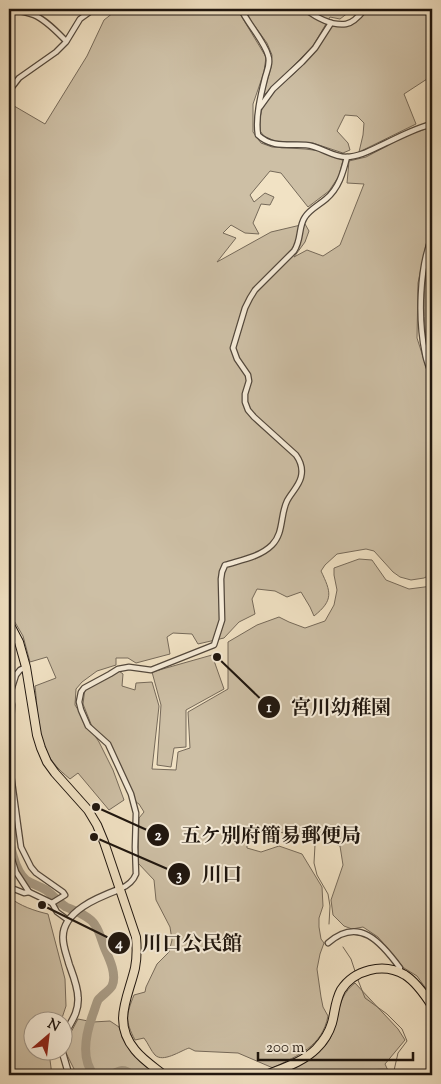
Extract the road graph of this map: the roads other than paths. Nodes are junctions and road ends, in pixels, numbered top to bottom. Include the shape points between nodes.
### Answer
1 (14, 9) edge
2 (94, 9) edge
3 (241, 9) edge
4 (306, 9) edge
5 (365, 9) edge
6 (331, 23) junction
7 (66, 41) junction
8 (9, 91) edge
9 (259, 107) junction
10 (432, 124) edge
11 (347, 157) junction
12 (432, 237) edge
13 (432, 376) edge
14 (9, 623) edge
15 (26, 667) junction
16 (9, 850) edge
17 (9, 887) edge
18 (120, 888) junction
19 (29, 892) junction
20 (53, 902) junction
21 (68, 920) junction
22 (328, 943) dead end
23 (395, 971) junction
24 (432, 1006) edge
25 (72, 1021) edge
26 (65, 1062) edge
27 (68, 1075) edge
28 (164, 1075) edge
29 (266, 1075) edge

1 - 7 street via 44,20
2 - 7 street via 80,19
3 - 9 street via 269,56
4 - 6 street
5 - 6 street via 346,24
6 - 9 street via 315,48
7 - 8 street via 56,52 18,78
9 - 11 street via 257,131 261,138 281,145 318,147
10 - 11 street via 363,154
11 - 18 street via 334,191 303,220 294,251 250,298 233,348 248,375 245,402 248,410 296,455 302,470 301,479 284,508 274,543 253,556 225,565 221,579 222,620 214,645 151,670 118,669 80,692 79,702 88,726 108,744 132,794 136,813 136,874 129,884
12 - 13 street via 426,252 421,303 424,353
14 - 15 main road
15 - 18 main road via 41,748 55,773 97,825
15 - 20 street via 16,675 10,694 9,760 22,847 36,873 65,895
16 - 19 street via 16,872
17 - 19 street
18 - 21 street via 86,905
18 - 28 main road via 137,949 123,1011 125,1032 134,1050
19 - 20 street
20 - 21 street via 58,912
21 - 25 street via 63,931 64,945 78,996
22 - 23 street via 335,936 348,932 368,934 385,948 400,968
23 - 24 main road via 417,986
23 - 29 main road via 373,969 356,975 340,991 330,1029 317,1049 302,1060
26 - 27 street

